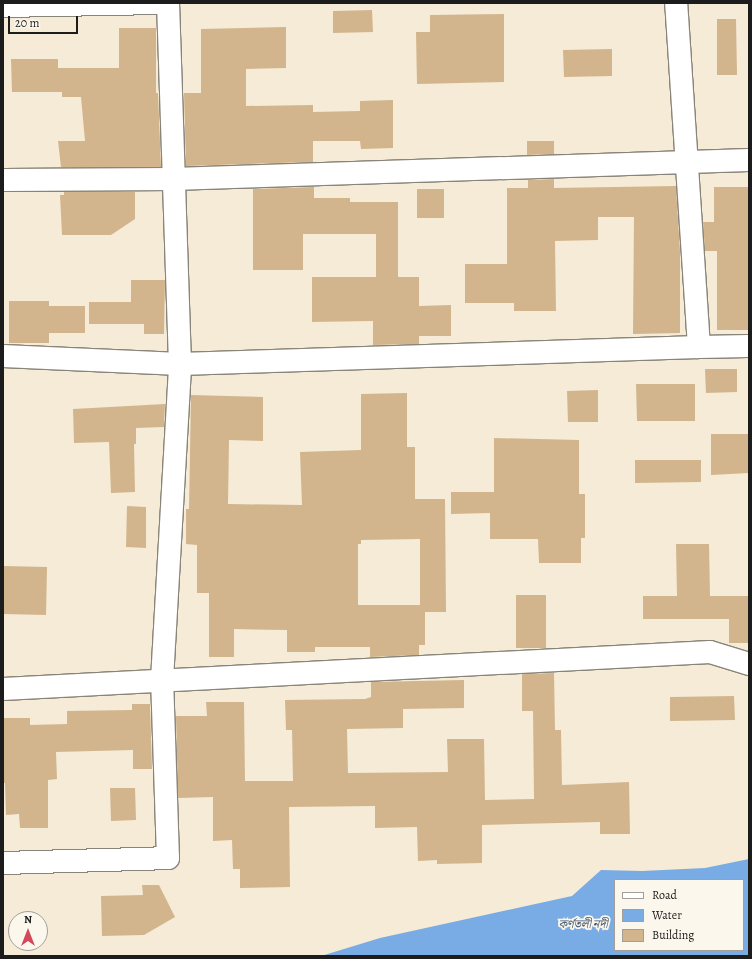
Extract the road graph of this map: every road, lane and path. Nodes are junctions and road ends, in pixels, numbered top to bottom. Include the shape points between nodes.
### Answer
1 (158, 3) edge
2 (168, 3) edge
3 (676, 3) edge
4 (3, 6) edge
5 (749, 160) edge
6 (687, 161) junction
7 (173, 179) junction
8 (3, 180) edge
9 (749, 346) edge
10 (699, 347) junction
11 (3, 356) edge
12 (180, 364) junction
13 (749, 664) edge
14 (162, 680) junction
15 (3, 689) edge
16 (3, 863) edge

1 - 4 street
2 - 7 street
3 - 6 street
5 - 6 street
6 - 7 street
6 - 10 street
7 - 8 street
7 - 12 street
9 - 10 street
10 - 12 street
11 - 12 street
12 - 14 street
13 - 14 street via 710,652
14 - 15 street
14 - 16 street via 168,858

